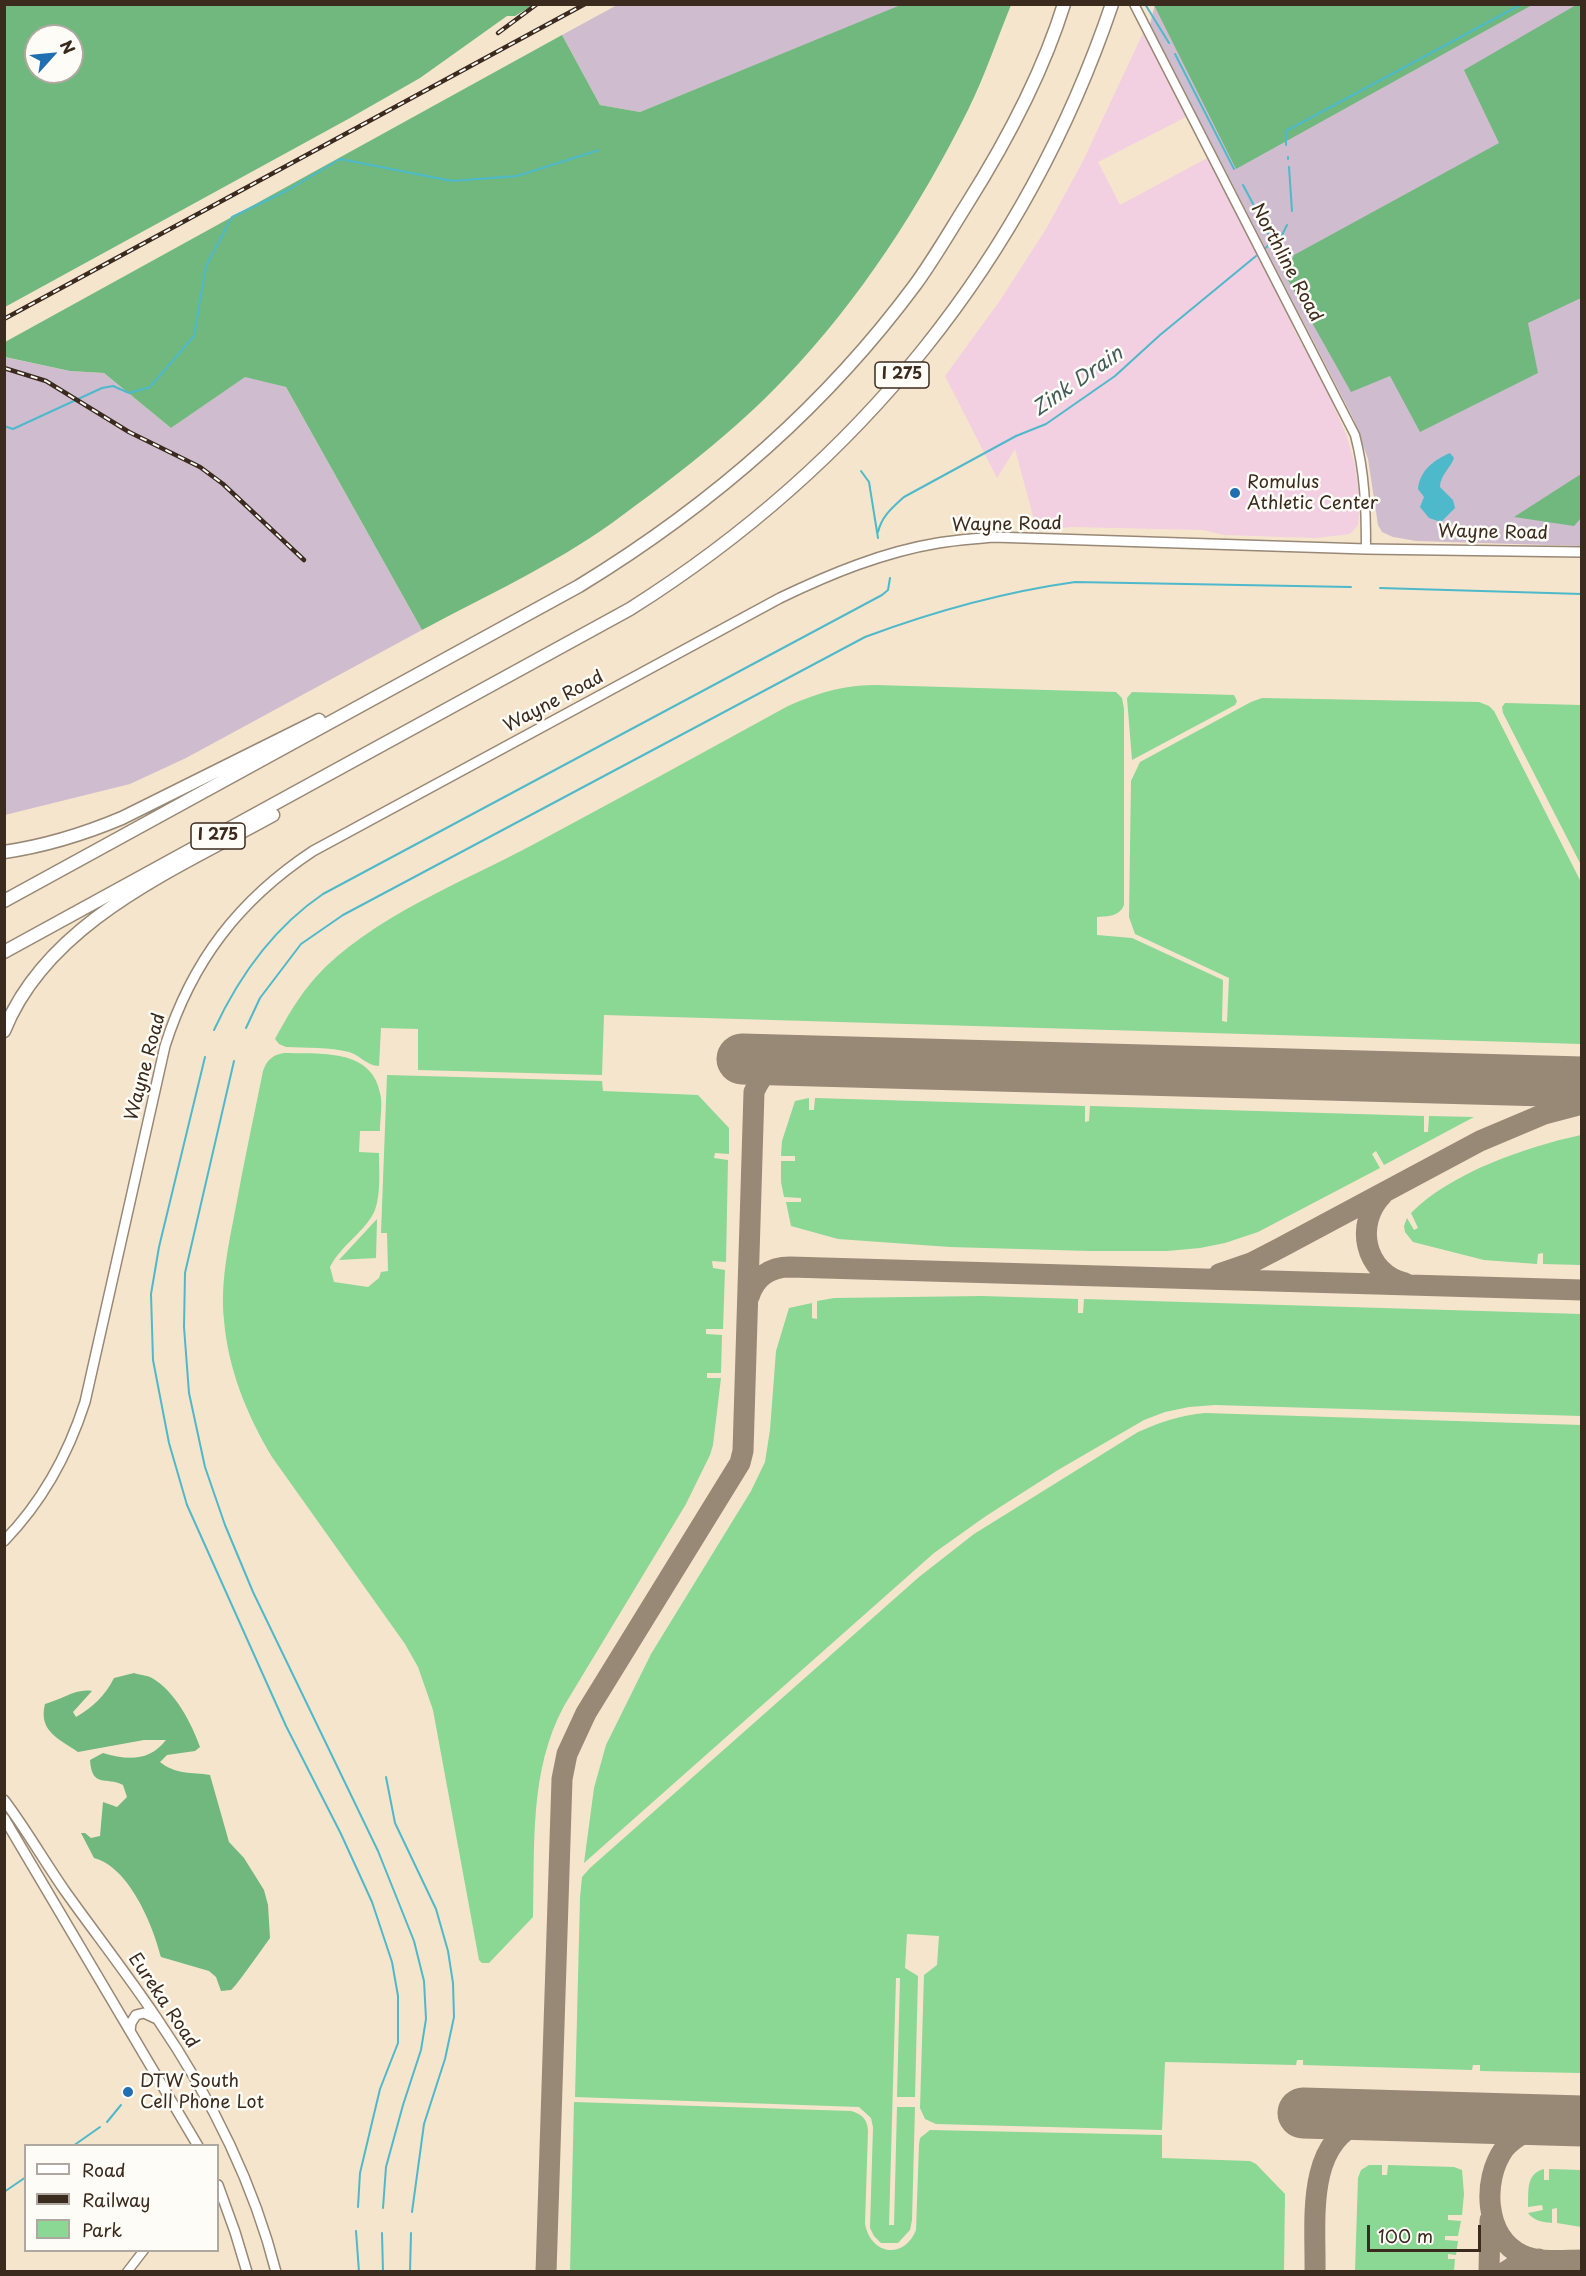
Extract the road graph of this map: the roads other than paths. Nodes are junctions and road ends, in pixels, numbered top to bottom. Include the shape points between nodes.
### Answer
1 (1064, 4) edge
2 (1134, 4) edge
3 (1110, 8) edge
4 (1366, 549) junction
5 (1581, 552) edge
6 (405, 682) junction
7 (431, 720) junction
8 (4, 852) edge
9 (4, 901) edge
10 (4, 952) edge
11 (4, 1031) edge
12 (4, 1541) edge
13 (4, 1800) edge
14 (4, 1818) edge
15 (158, 2019) junction
16 (130, 2031) junction
17 (197, 2144) edge
18 (219, 2188) edge
19 (142, 2252) edge
20 (127, 2271) edge
21 (247, 2271) edge
22 (276, 2271) edge

1 - 6 highway, I 275 via 1019,112 980,183 917,283 821,397 747,466 651,541 579,586
2 - 4 street, Northline Road via 1355,435 1365,478
3 - 7 highway, I 275 via 1072,108 1012,222 937,333 864,419 782,498 672,583
4 - 5 main road, Wayne Road
4 - 12 main road, Wayne Road via 993,537 938,543 892,554 780,598 320,847 282,872 222,932 182,1000 165,1046 85,1402 67,1451 44,1493
6 - 8 highway via 302,728 122,818 52,843
6 - 9 highway, I 275
7 - 10 highway, I 275
7 - 11 highway via 346,774 104,911 45,964
13 - 15 main road, Eureka Road
14 - 16 main road
15 - 16 main road via 144,2013 136,2015
15 - 22 main road, Eureka Road via 188,2067 232,2153
16 - 17 main road
18 - 21 main road
19 - 20 street

